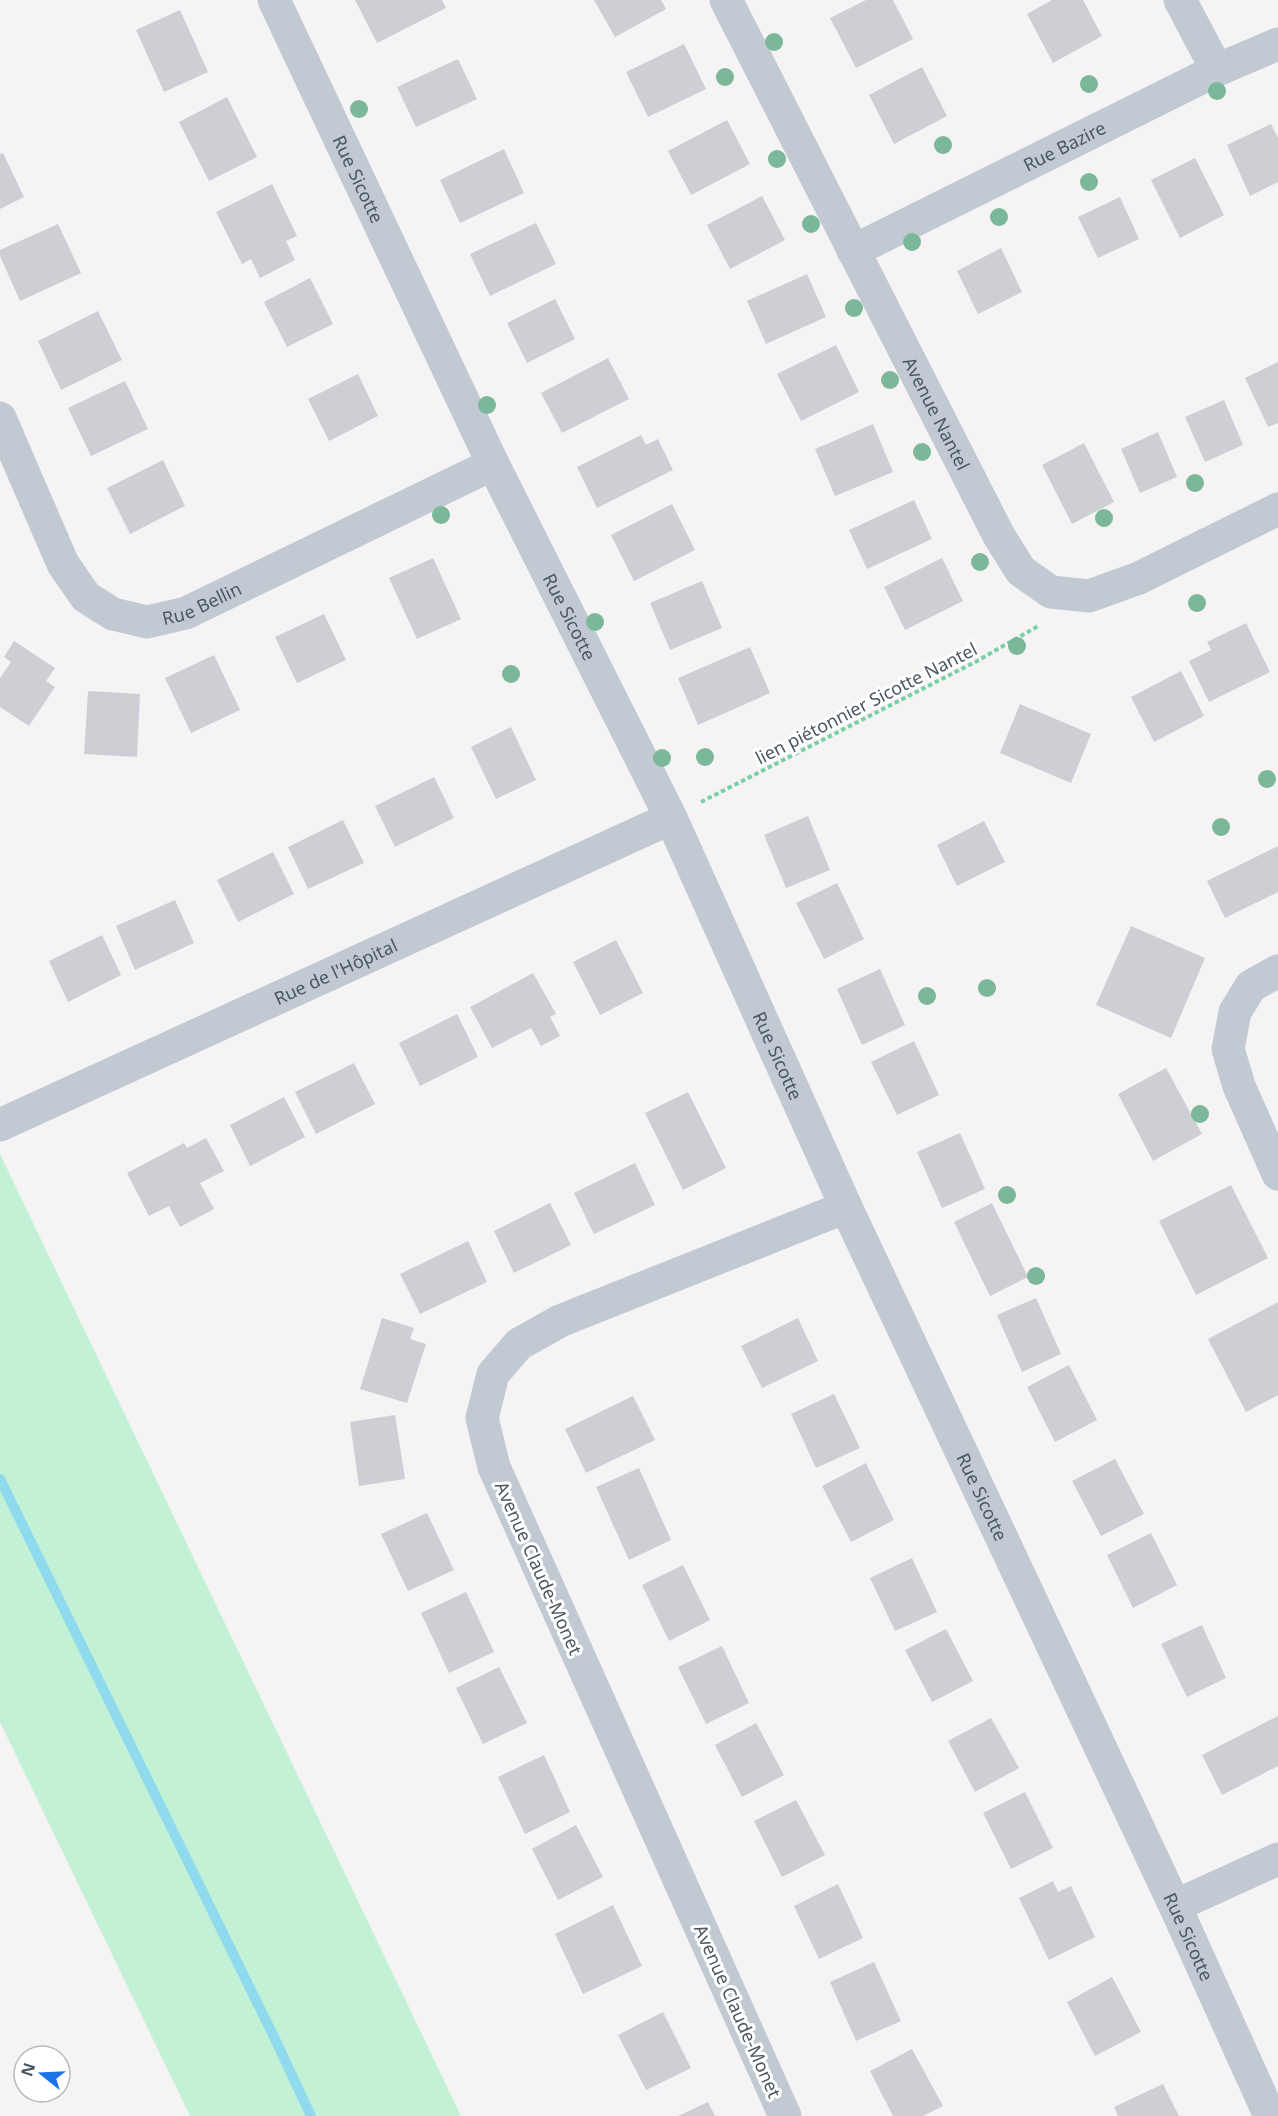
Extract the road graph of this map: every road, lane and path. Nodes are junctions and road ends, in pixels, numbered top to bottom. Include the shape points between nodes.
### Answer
1 (274, 0) edge
2 (726, 0) edge
3 (1180, 0) edge
4 (1278, 44) edge
5 (1217, 70) junction
6 (853, 251) junction
7 (0, 418) edge
8 (494, 464) junction
9 (1278, 509) edge
10 (1051, 592) junction
11 (671, 818) junction
12 (1278, 971) edge
13 (0, 1125) edge
14 (1278, 1174) edge
15 (846, 1207) junction
16 (1278, 1859) edge
17 (1175, 1906) junction
18 (785, 2116) edge
19 (1270, 2116) edge

1 - 8 street, Rue Sicotte
2 - 6 street, Avenue Nantel
3 - 5 street
4 - 5 street, Rue Bazire
5 - 6 street, Rue Bazire
6 - 10 street, Avenue Nantel via 999,536 1021,571
7 - 8 street, Rue Bellin via 63,564 86,597 113,614 147,622 186,613
8 - 11 street, Rue Sicotte
9 - 10 street, Avenue Nantel via 1139,578 1089,596
10 - 11 path, lien piétonnier Sicotte Nantel via 1041,624 977,661
11 - 13 street, Rue de l'Hôpital
11 - 15 street, Rue Sicotte
12 - 14 street via 1251,986 1235,1012 1228,1049 1239,1086
15 - 17 street, Rue Sicotte
15 - 18 street, Avenue Claude-Monet via 560,1321 519,1344 493,1374 482,1418 494,1467
16 - 17 street
17 - 19 street, Rue Sicotte

